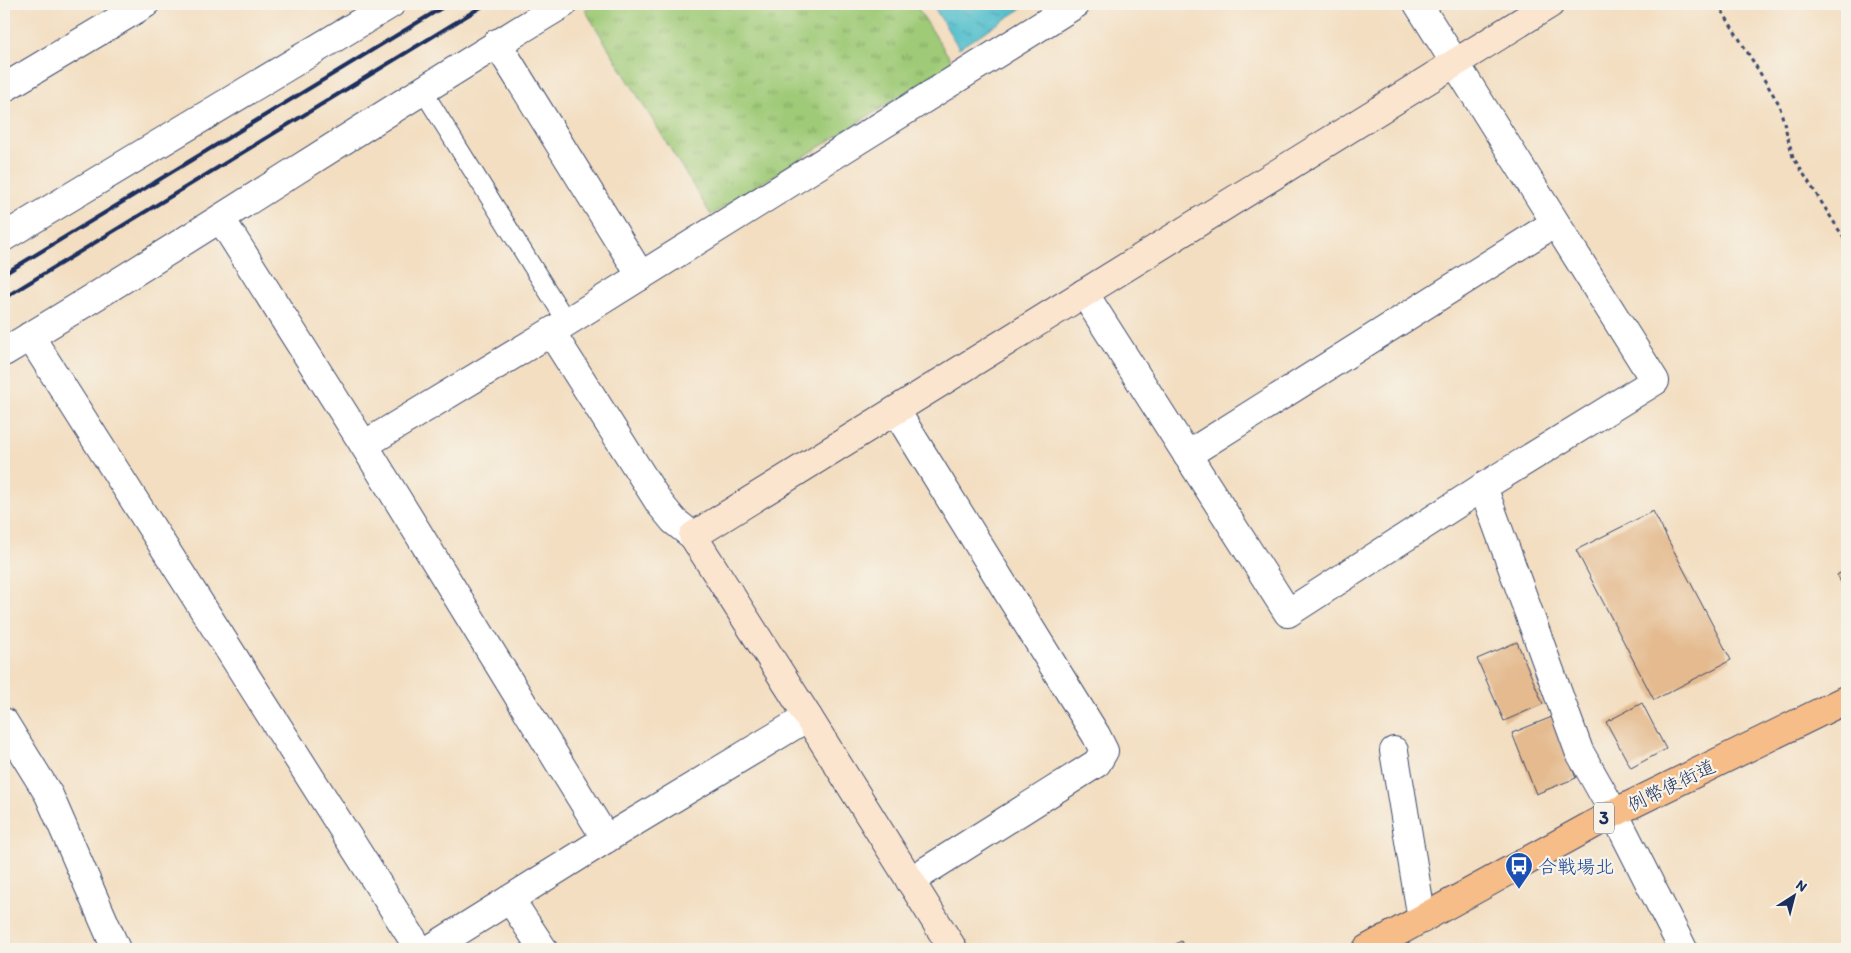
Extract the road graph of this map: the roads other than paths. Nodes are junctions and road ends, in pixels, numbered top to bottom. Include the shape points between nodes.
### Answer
1 (145, 4) edge
2 (391, 4) edge
3 (563, 4) edge
4 (1076, 4) edge
5 (1418, 4) edge
6 (1550, 4) edge
7 (497, 44) junction
8 (1455, 63) junction
9 (4, 88) edge
10 (422, 91) junction
11 (221, 219) junction
12 (1555, 223) junction
13 (4, 237) edge
14 (641, 276) junction
15 (1084, 294) junction
16 (559, 327) junction
17 (30, 336) junction
18 (4, 352) edge
19 (896, 411) junction
20 (364, 445) junction
21 (1186, 455) junction
22 (1483, 487) junction
23 (693, 536) junction
24 (1847, 699) edge
25 (808, 717) junction
26 (4, 722) edge
27 (1394, 751) dead end
28 (1614, 813) junction
29 (606, 839) junction
30 (910, 881) junction
31 (510, 899) junction
32 (1422, 919) junction
33 (108, 947) edge
34 (418, 949) edge
35 (430, 949) edge
36 (543, 949) edge
37 (953, 949) edge
38 (1366, 949) edge
39 (1683, 949) edge

1 - 9 street
2 - 13 street
3 - 7 street
4 - 14 street
5 - 8 street
6 - 8 street
7 - 10 street
7 - 14 street
8 - 12 street
8 - 15 street
10 - 11 street
10 - 16 lane
11 - 17 street
11 - 20 street
12 - 21 street
12 - 22 street via 1655,381
14 - 16 street
15 - 19 street
15 - 21 street
16 - 20 street
16 - 23 street via 660,504
17 - 18 street
17 - 34 street
19 - 23 street
19 - 30 street via 1104,751 1097,763
20 - 29 street
21 - 22 street via 1288,613
22 - 28 street via 1579,750
23 - 25 street
24 - 28 main road, 例幣使街道 / 3
25 - 29 street
25 - 30 street
26 - 33 street via 49,795
27 - 32 street
28 - 32 main road, 例幣使街道 / 3
28 - 39 street
29 - 31 street
30 - 37 street
31 - 35 street
31 - 36 street
32 - 38 main road, 例幣使街道 / 3

